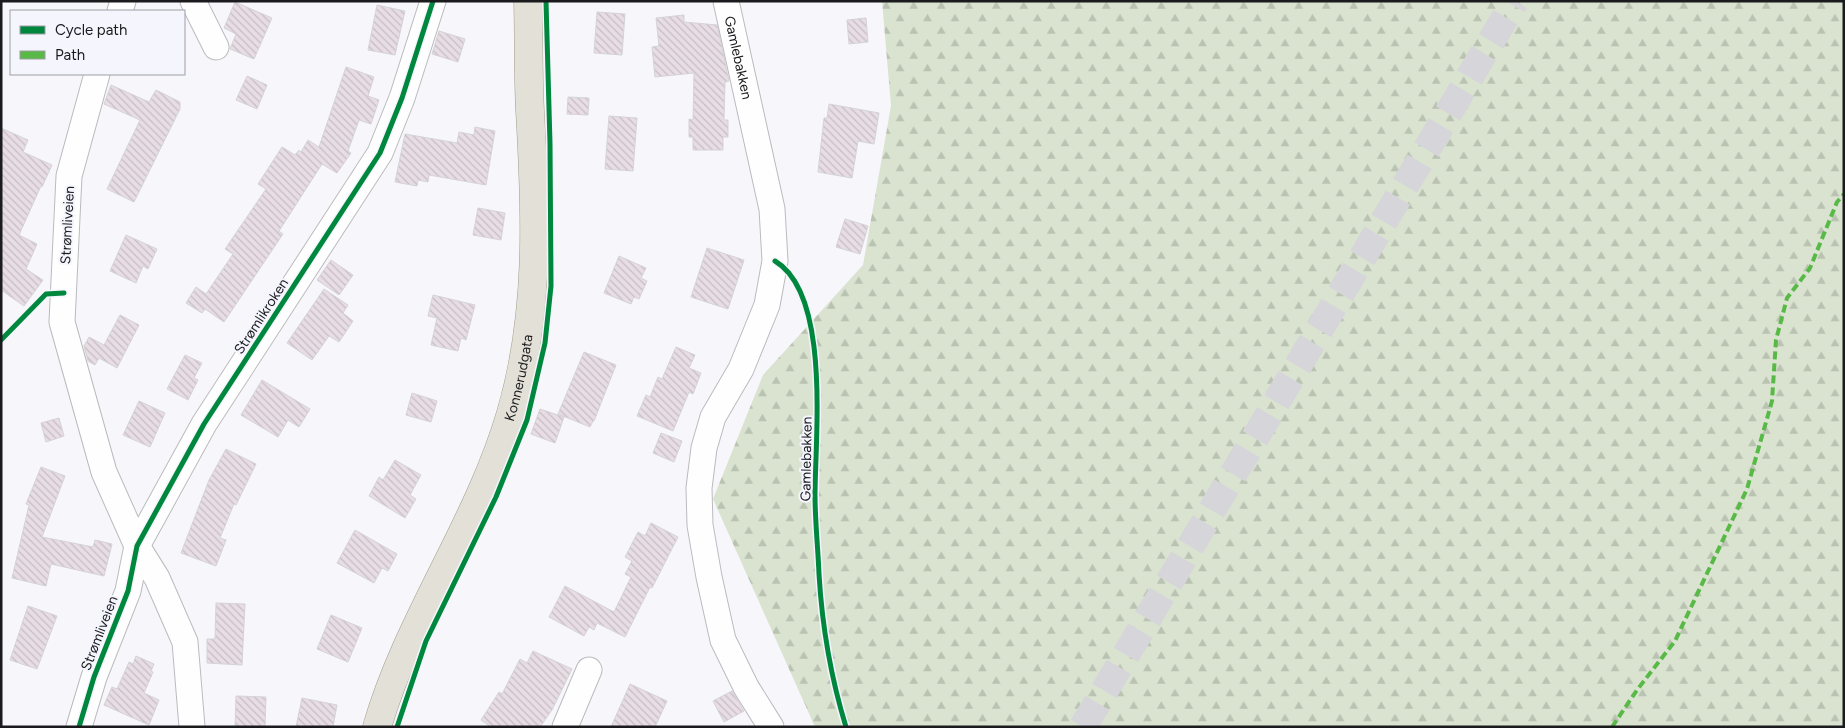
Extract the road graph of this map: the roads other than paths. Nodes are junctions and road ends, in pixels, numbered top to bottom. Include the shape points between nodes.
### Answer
1 (193, 1) edge
2 (433, 1) edge
3 (528, 1) edge
4 (726, 1) edge
5 (216, 46) dead end
6 (97, 75) edge
7 (138, 546) junction
8 (589, 670) dead end
9 (79, 727) edge
10 (192, 727) edge
11 (377, 727) edge
12 (565, 727) edge
13 (771, 727) edge

1 - 5 street
2 - 7 street, Strømlikroken via 402,98 380,153 204,424
3 - 11 main road, Konnerudgata via 536,226 526,352 511,413 483,488 413,631
4 - 13 street, Gamlebakken via 772,209 775,261 767,305 741,369 713,417 704,448 699,488 700,525 723,640 746,687
6 - 7 street, Strømliveien via 69,176 62,322 104,472
7 - 9 street, Strømliveien via 128,591
7 - 10 street, Strømliveien via 157,578 185,642
8 - 12 street

